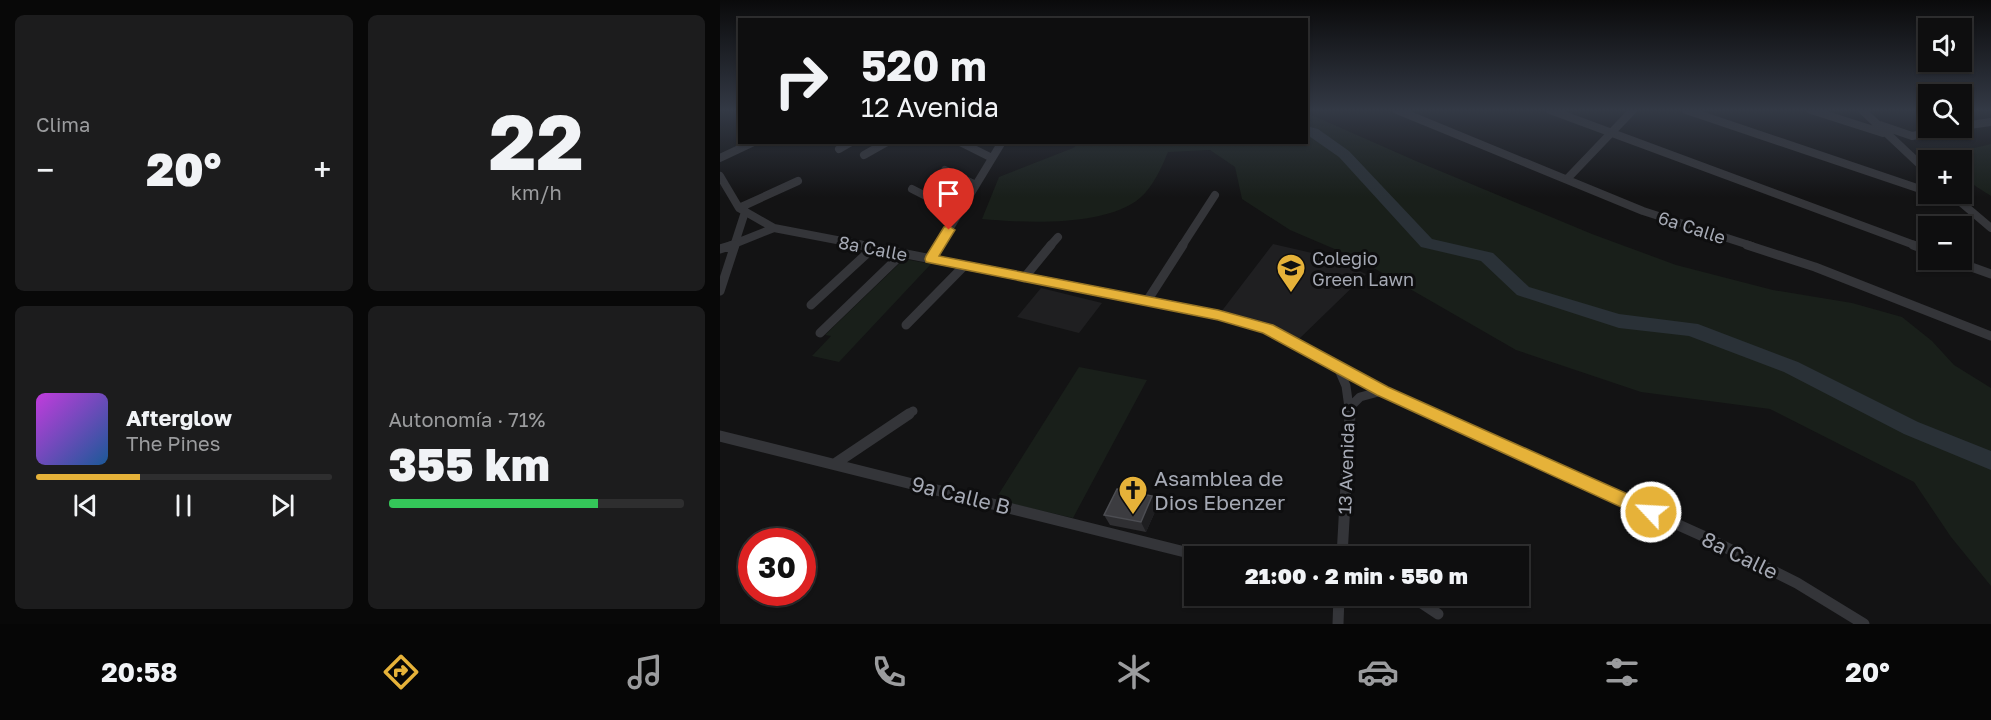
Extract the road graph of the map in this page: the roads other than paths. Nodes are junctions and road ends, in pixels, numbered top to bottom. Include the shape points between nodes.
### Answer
1 (1468, 139) edge
2 (1604, 139) edge
3 (1630, 139) edge
4 (1772, 139) edge
5 (1892, 139) edge
6 (750, 144) edge
7 (848, 144) edge
8 (883, 144) edge
9 (964, 144) edge
10 (1001, 144) edge
11 (839, 149) dead end
12 (864, 155) dead end
13 (720, 158) edge
14 (992, 158) junction
15 (1918, 163) edge
16 (945, 170) dead end
17 (720, 176) edge
18 (1566, 179) junction
19 (798, 181) dead end
20 (976, 184) junction
21 (722, 188) edge
22 (912, 189) dead end
23 (1918, 189) edge
24 (1215, 195) dead end
25 (1962, 204) edge
26 (742, 210) junction
27 (959, 213) junction
28 (774, 228) junction
29 (1991, 228) edge
30 (1058, 237) dead end
31 (733, 246) junction
32 (1918, 247) edge
33 (873, 248) junction
34 (720, 249) edge
35 (903, 253) junction
36 (931, 259) junction
37 (964, 266) junction
38 (1972, 267) edge
39 (1991, 274) edge
40 (1024, 278) junction
41 (720, 291) edge
42 (1147, 301) junction
43 (811, 305) dead end
44 (906, 325) dead end
45 (820, 333) dead end
46 (1991, 336) edge
47 (1336, 365) junction
48 (1382, 391) junction
49 (1350, 407) junction
50 (913, 411) dead end
51 (720, 436) edge
52 (836, 463) junction
53 (1346, 546) edge
54 (1184, 552) edge
55 (1339, 606) edge
56 (1426, 606) edge
57 (1438, 614) dead end
58 (1338, 624) edge
59 (1864, 624) edge

1 - 18 street, 6a Calle
2 - 18 street
3 - 32 street
4 - 23 street
5 - 15 street
6 - 13 street
7 - 11 street
8 - 12 street
9 - 14 street
10 - 14 street
14 - 20 street
16 - 20 street
17 - 21 street, 8a Calle
18 - 46 street, 6a Calle via 1643,211 1815,267
19 - 26 street
20 - 27 street
21 - 26 street, 8a Calle
22 - 27 street
24 - 42 street
25 - 29 street
26 - 28 street, 8a Calle
26 - 31 street
27 - 36 street
28 - 31 street
28 - 33 street, 8a Calle
30 - 40 street
31 - 34 street
31 - 41 street
33 - 35 street, 8a Calle
33 - 43 street
35 - 36 street, 8a Calle
35 - 45 street
36 - 37 street, 8a Calle
37 - 40 street, 8a Calle
37 - 44 street
38 - 39 street
40 - 42 street, 8a Calle
42 - 47 street, 8a Calle via 1268,329
47 - 48 street, 8a Calle
47 - 49 street, 13 Avenida C
48 - 49 street via 1367,393
48 - 59 street, 8a Calle via 1703,536 1797,583
49 - 53 street, 13 Avenida C
50 - 52 street
51 - 52 street, 9a Calle B
52 - 54 street, 9a Calle B
55 - 58 street
56 - 57 street

